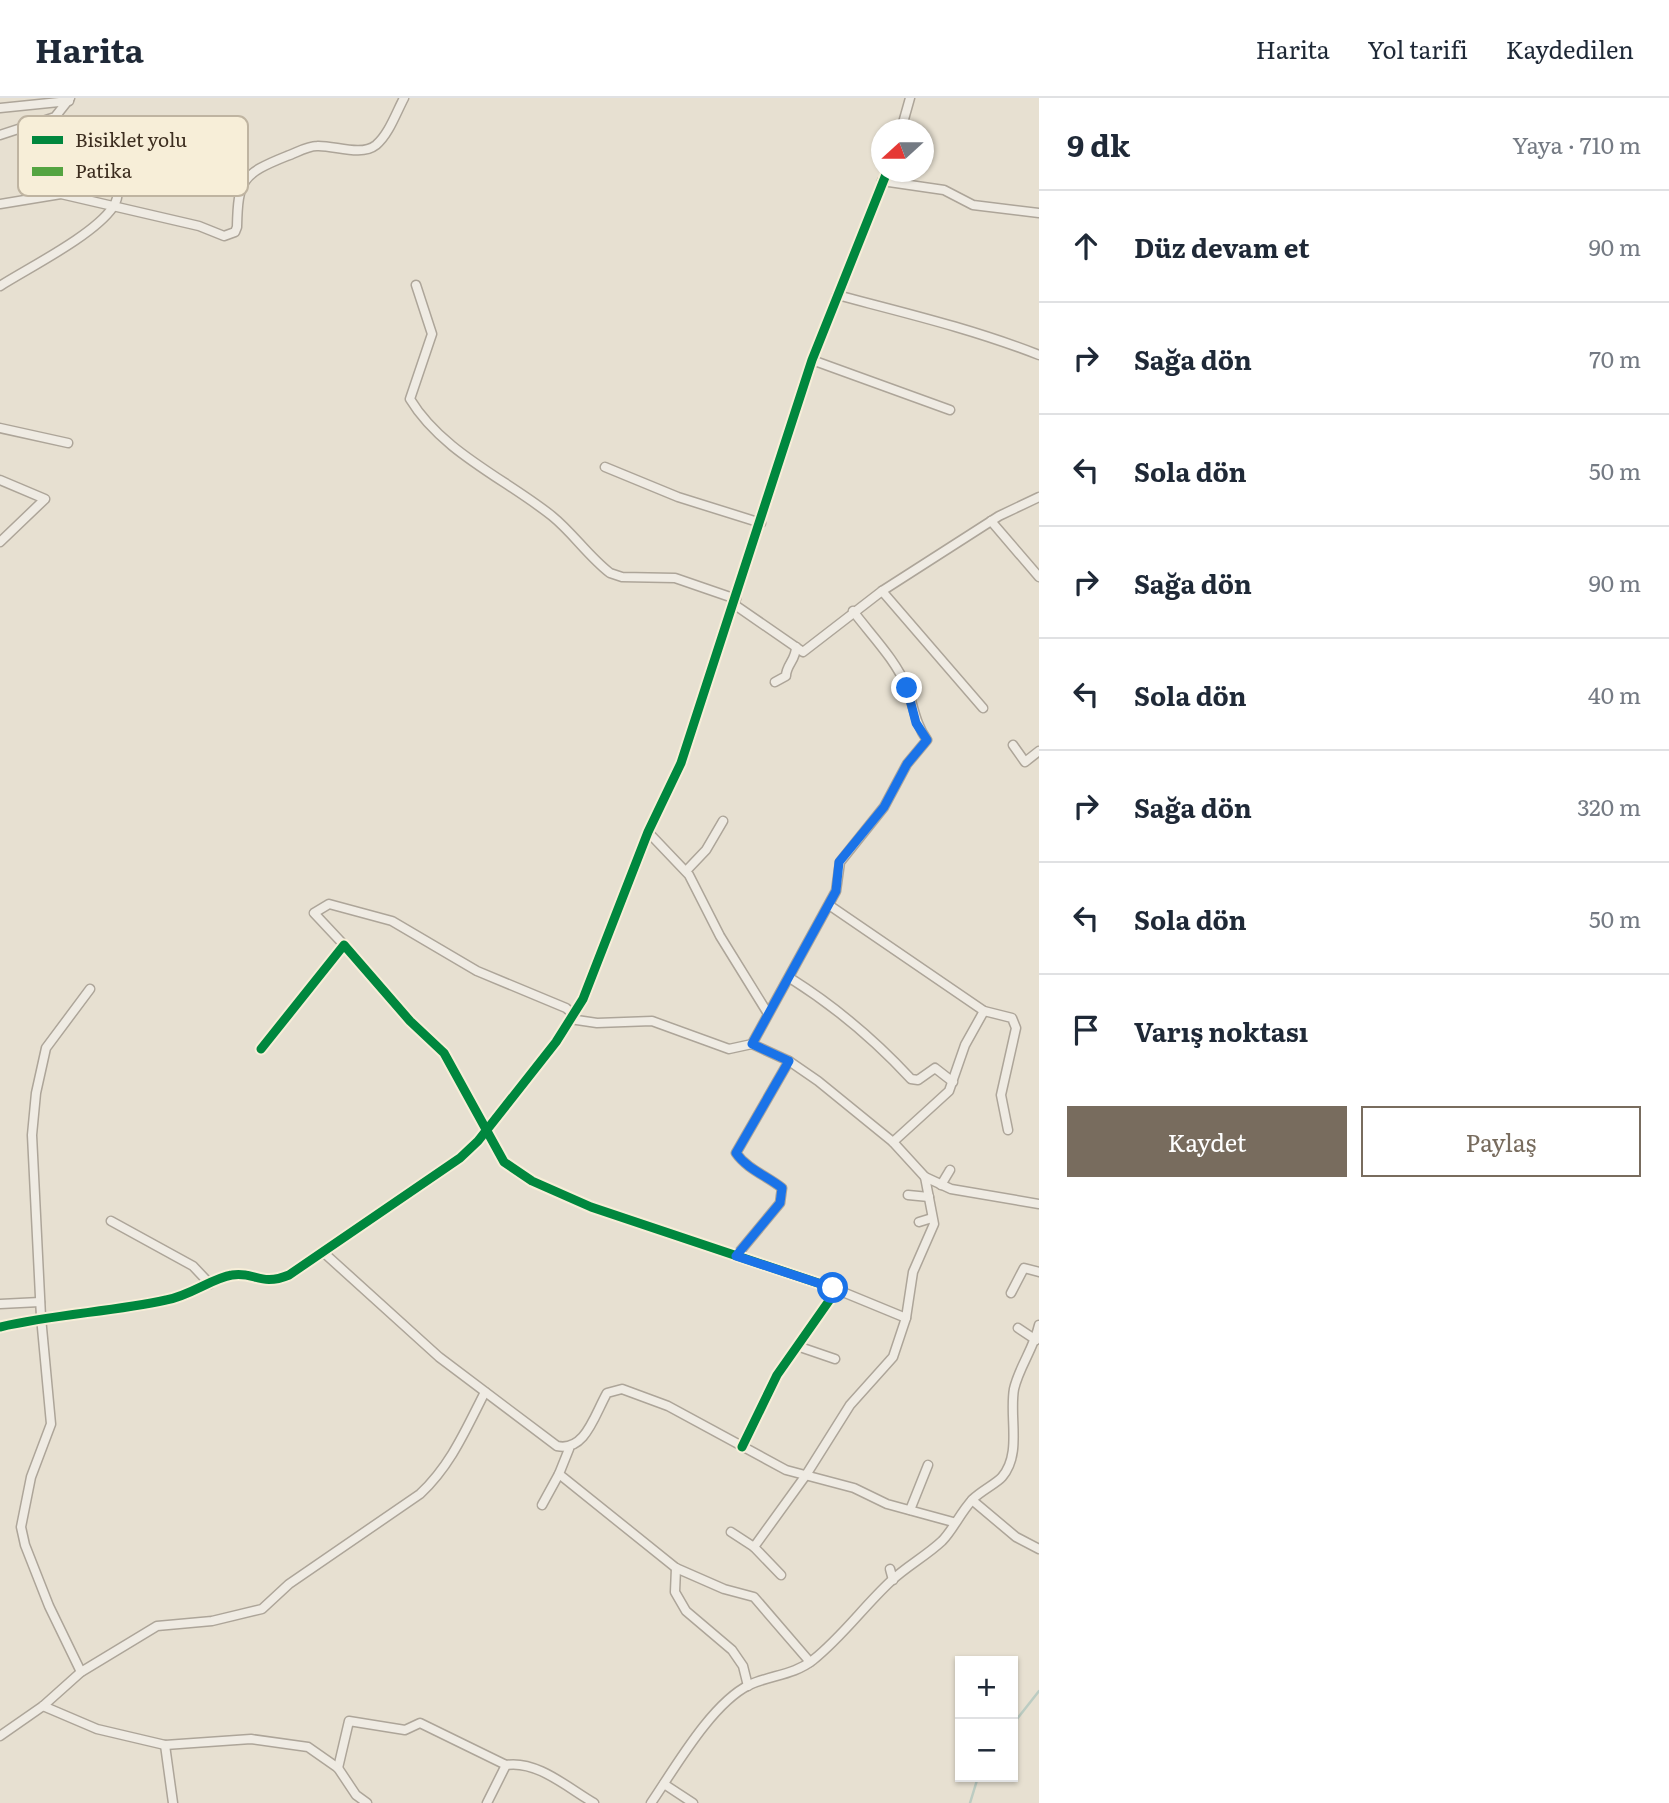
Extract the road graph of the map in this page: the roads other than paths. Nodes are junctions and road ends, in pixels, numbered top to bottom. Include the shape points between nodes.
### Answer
1 (404, 98) edge
2 (911, 98) edge
3 (69, 99) edge
4 (0, 107) edge
5 (56, 116) edge
6 (904, 119) edge
7 (18, 129) edge
8 (0, 135) edge
9 (248, 175) edge
10 (882, 182) edge
11 (889, 182) edge
12 (49, 196) edge
13 (70, 196) edge
14 (115, 196) edge
15 (238, 196) edge
16 (0, 204) edge
17 (114, 206) junction
18 (1039, 214) edge
19 (416, 285) dead end
20 (0, 286) edge
21 (837, 295) junction
22 (1039, 355) edge
23 (813, 360) junction
24 (950, 410) dead end
25 (0, 428) edge
26 (68, 443) dead end
27 (605, 467) dead end
28 (0, 480) edge
29 (1039, 497) edge
30 (991, 521) junction
31 (761, 523) junction
32 (0, 542) edge
33 (1039, 578) edge
34 (882, 591) junction
35 (735, 602) junction
36 (852, 611) junction
37 (796, 647) junction
38 (775, 682) dead end
39 (983, 708) dead end
40 (1013, 745) dead end
41 (1039, 751) edge
42 (723, 821) dead end
43 (648, 832) junction
44 (686, 871) junction
45 (829, 905) junction
46 (344, 945) junction
47 (790, 978) junction
48 (90, 989) dead end
49 (767, 1012) junction
50 (984, 1012) junction
51 (572, 1017) junction
52 (752, 1044) junction
53 (261, 1049) dead end
54 (789, 1061) junction
55 (953, 1082) junction
56 (486, 1130) junction
57 (1008, 1130) dead end
58 (893, 1142) junction
59 (950, 1170) dead end
60 (925, 1177) junction
61 (941, 1185) junction
62 (908, 1195) dead end
63 (929, 1198) junction
64 (1039, 1204) edge
65 (932, 1218) junction
66 (110, 1221) dead end
67 (919, 1222) dead end
68 (324, 1252) junction
69 (736, 1256) junction
70 (1039, 1272) edge
71 (210, 1284) junction
72 (833, 1288) junction
73 (1011, 1293) dead end
74 (40, 1302) junction
75 (0, 1304) edge
76 (41, 1317) junction
77 (906, 1318) junction
78 (1039, 1325) edge
79 (0, 1326) edge
80 (1018, 1328) dead end
81 (1036, 1340) junction
82 (797, 1346) junction
83 (835, 1359) dead end
84 (485, 1392) junction
85 (742, 1447) junction
86 (569, 1449) junction
87 (928, 1465) dead end
88 (559, 1474) junction
89 (806, 1475) junction
90 (972, 1500) junction
91 (542, 1505) dead end
92 (910, 1510) junction
93 (953, 1522) junction
94 (731, 1532) dead end
95 (754, 1547) junction
96 (1039, 1549) edge
97 (676, 1568) junction
98 (890, 1569) dead end
99 (781, 1575) dead end
100 (892, 1580) junction
101 (810, 1662) junction
102 (81, 1672) junction
103 (748, 1686) junction
104 (43, 1706) junction
105 (0, 1736) edge
106 (165, 1745) junction
107 (506, 1765) junction
108 (338, 1768) junction
109 (664, 1784) junction
110 (173, 1803) edge
111 (367, 1803) edge
112 (487, 1803) edge
113 (594, 1803) edge
114 (651, 1803) edge
115 (692, 1803) edge

1 - 9 street via 384,136 372,148 315,145
2 - 6 street
3 - 4 street
3 - 5 street
7 - 8 street
10 - 21 street
11 - 18 street via 944,190 973,205
12 - 16 street
13 - 17 street
14 - 17 street
15 - 17 street via 237,227 224,236
17 - 20 street via 99,223
19 - 35 street via 432,334 410,399 419,413 482,468 553,517 610,573 675,578
21 - 22 street via 1009,342
21 - 23 street
23 - 24 street
23 - 31 street
25 - 26 street
27 - 31 street via 678,497
28 - 32 street via 45,499
29 - 30 street
30 - 33 street
30 - 34 street
31 - 35 street
34 - 36 street
34 - 39 street
35 - 37 street
35 - 43 street via 681,763
36 - 37 street via 807,650
36 - 45 street via 895,665 927,740 907,764 884,807 839,862 840,878
37 - 38 street via 786,676
40 - 41 street via 1026,762
42 - 44 street via 706,850
43 - 44 street
43 - 51 street
44 - 49 street
45 - 47 street
45 - 50 street
46 - 51 street via 314,912 329,904 392,921 477,971 566,1008
46 - 53 street
46 - 56 street via 444,1053
47 - 49 street
47 - 55 street via 831,1004 911,1079 918,1080 935,1068
48 - 74 street via 46,1048 39,1071 32,1135
49 - 52 street
50 - 55 street via 965,1045
50 - 57 street via 1012,1018 1016,1028 1001,1095
51 - 52 street via 597,1023 652,1021 729,1049
51 - 56 street
52 - 54 street
54 - 58 street
54 - 69 street via 736,1153 743,1164 782,1188 780,1203
55 - 58 street via 949,1091
56 - 68 street via 460,1158
56 - 69 street via 504,1162 532,1181 591,1207
58 - 60 street
59 - 61 street
60 - 61 street
60 - 63 street
61 - 64 street
62 - 63 street
63 - 65 street
65 - 67 street
65 - 77 street via 934,1224 913,1272
66 - 71 street via 193,1266
68 - 71 street via 274,1281 232,1275
68 - 84 street via 439,1357
69 - 72 street
70 - 73 street via 1024,1268
71 - 76 street via 167,1300
72 - 77 street
72 - 82 street via 831,1298
74 - 75 street
74 - 76 street
76 - 79 street
76 - 102 street via 51,1424 31,1478 22,1527 44,1594
77 - 89 street via 893,1357 850,1405
78 - 81 street
80 - 81 street
81 - 90 street via 1014,1389 1014,1451 1002,1477
82 - 83 street
82 - 85 street via 777,1375
84 - 86 street via 557,1446
84 - 102 street via 455,1453 437,1478 289,1584 262,1609 212,1621 156,1626
85 - 86 street via 668,1405 622,1389 607,1394 578,1444
85 - 89 street via 786,1471
86 - 88 street
87 - 92 street
88 - 91 street
88 - 97 street
89 - 92 street
89 - 95 street
90 - 93 street
90 - 96 street
92 - 93 street
93 - 100 street via 939,1543
94 - 95 street
95 - 99 street
97 - 101 street via 754,1597
97 - 103 street via 675,1591 686,1611 732,1650 743,1665
98 - 100 street
100 - 101 street
101 - 103 street
102 - 104 street
103 - 109 street via 722,1707
104 - 105 street
104 - 106 street via 97,1729
106 - 108 street via 251,1740 308,1747
106 - 110 street
107 - 108 street via 420,1723 405,1730 349,1721
107 - 112 street
107 - 113 street via 521,1763 534,1768
108 - 111 street
109 - 114 street
109 - 115 street

